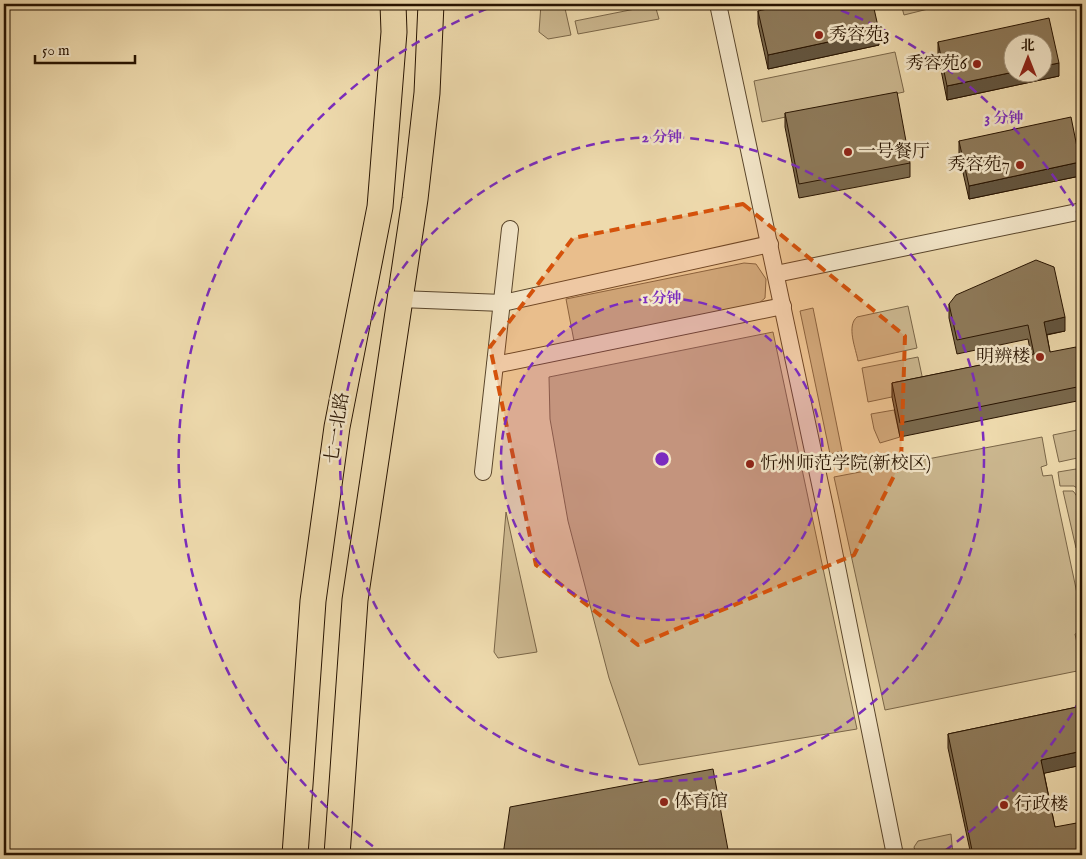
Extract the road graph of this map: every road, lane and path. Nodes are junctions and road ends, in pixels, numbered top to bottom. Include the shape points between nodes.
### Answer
1 (393, 4) edge
2 (431, 4) edge
3 (718, 4) edge
4 (1082, 211) edge
5 (510, 229) dead end
6 (770, 244) junction
7 (776, 274) junction
8 (400, 299) junction
9 (502, 303) junction
10 (782, 306) junction
11 (496, 365) junction
12 (483, 472) dead end
13 (295, 855) edge
14 (337, 855) edge
15 (895, 855) edge

1 - 13 main road, 七一北路 via 394,32 380,207 336,428 313,601
2 - 8 main road via 427,93
3 - 6 street
4 - 7 street
5 - 9 street
6 - 7 street
6 - 9 street
7 - 10 street
8 - 9 street
8 - 14 main road via 355,600
9 - 11 street
10 - 11 street
10 - 15 street
11 - 12 street

